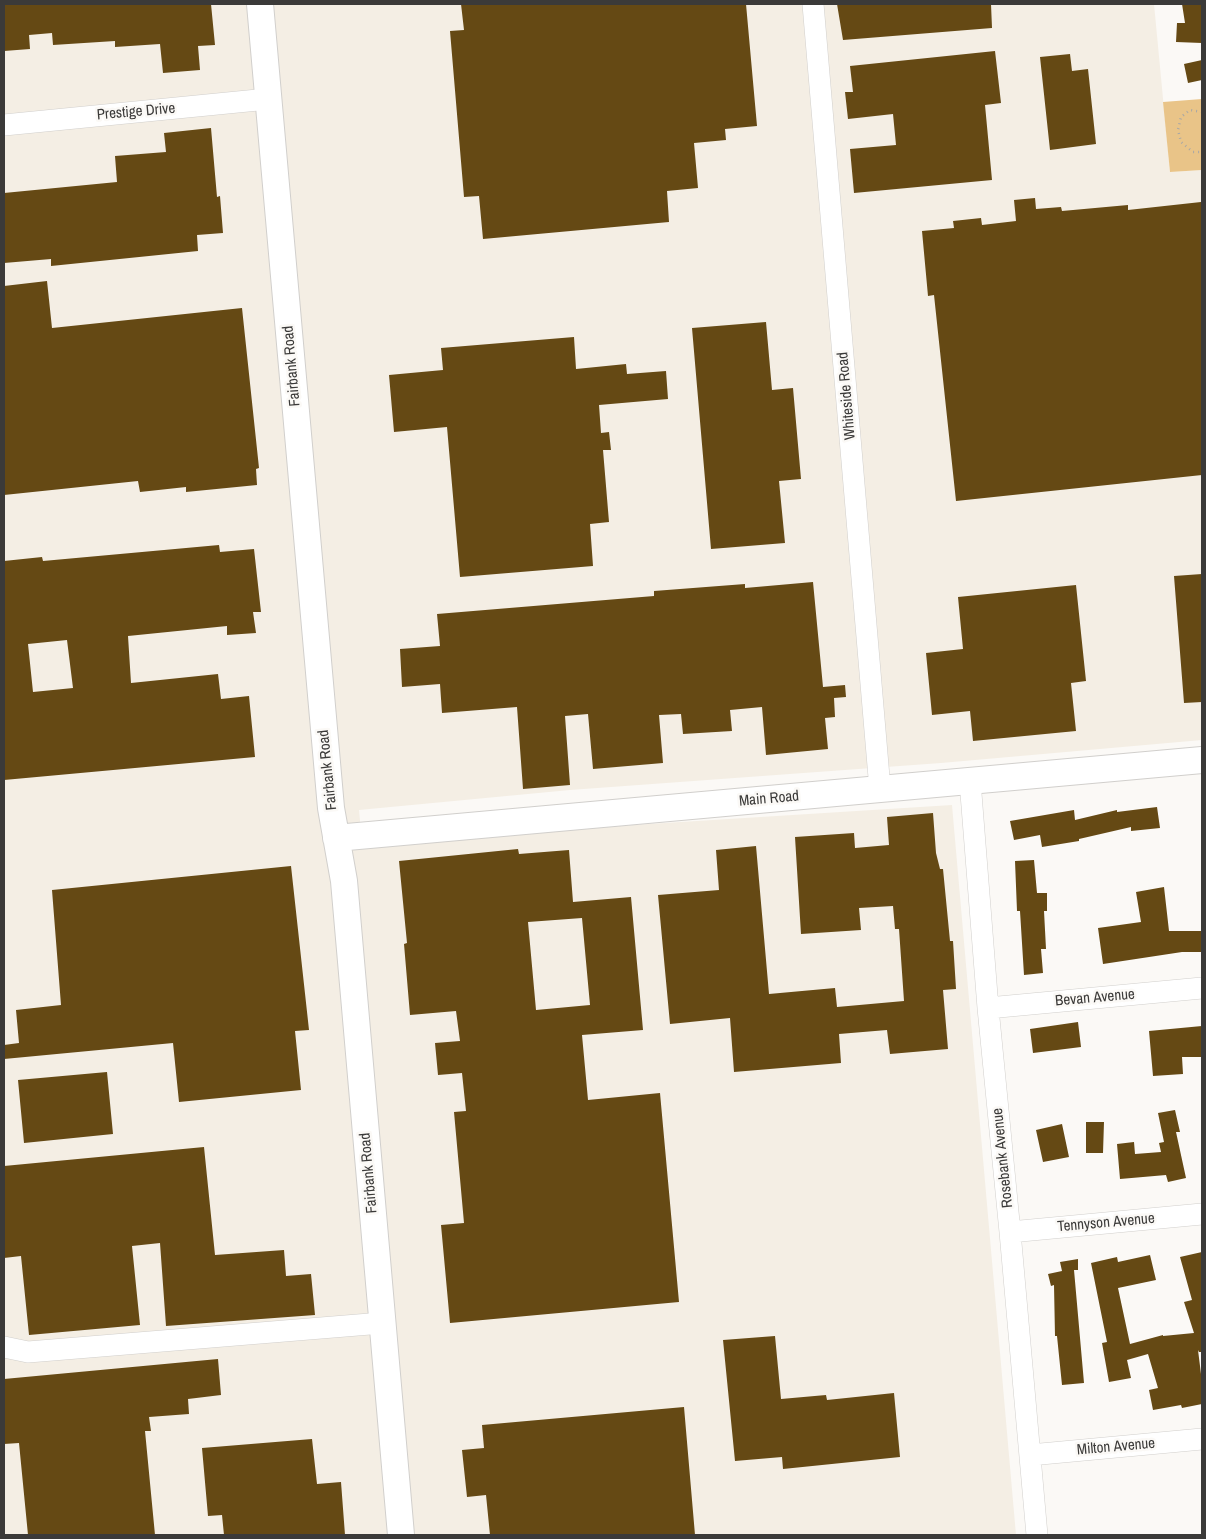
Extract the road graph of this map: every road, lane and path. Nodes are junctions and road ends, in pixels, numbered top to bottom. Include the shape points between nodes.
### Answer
1 (260, 4) edge
2 (813, 4) edge
3 (268, 99) junction
4 (1202, 112) edge
5 (4, 124) edge
6 (1202, 152) edge
7 (1202, 760) edge
8 (970, 781) junction
9 (880, 789) junction
10 (336, 838) junction
11 (1202, 988) edge
12 (988, 1008) junction
13 (1202, 1214) edge
14 (1010, 1232) junction
15 (382, 1323) junction
16 (4, 1347) edge
17 (1202, 1439) edge
18 (1030, 1455) junction
19 (401, 1535) edge
20 (1037, 1535) edge

1 - 3 main road, Fairbank Road
2 - 9 street, Whiteside Road
3 - 5 street, Prestige Drive
3 - 10 main road, Fairbank Road via 330,808
4 - 6 path via 1190,110 1181,117 1178,130 1181,142 1193,152
7 - 8 main road, Main Road
8 - 9 main road, Main Road
8 - 12 street, Rosebank Avenue
9 - 10 main road, Main Road
10 - 15 main road, Fairbank Road via 344,881
11 - 12 street, Bevan Avenue
12 - 14 street, Rosebank Avenue
13 - 14 street, Tennyson Avenue
14 - 18 street, Rosebank Avenue
15 - 16 street via 28,1352
15 - 19 main road, Fairbank Road
17 - 18 street, Milton Avenue
18 - 20 street, Rosebank Avenue

